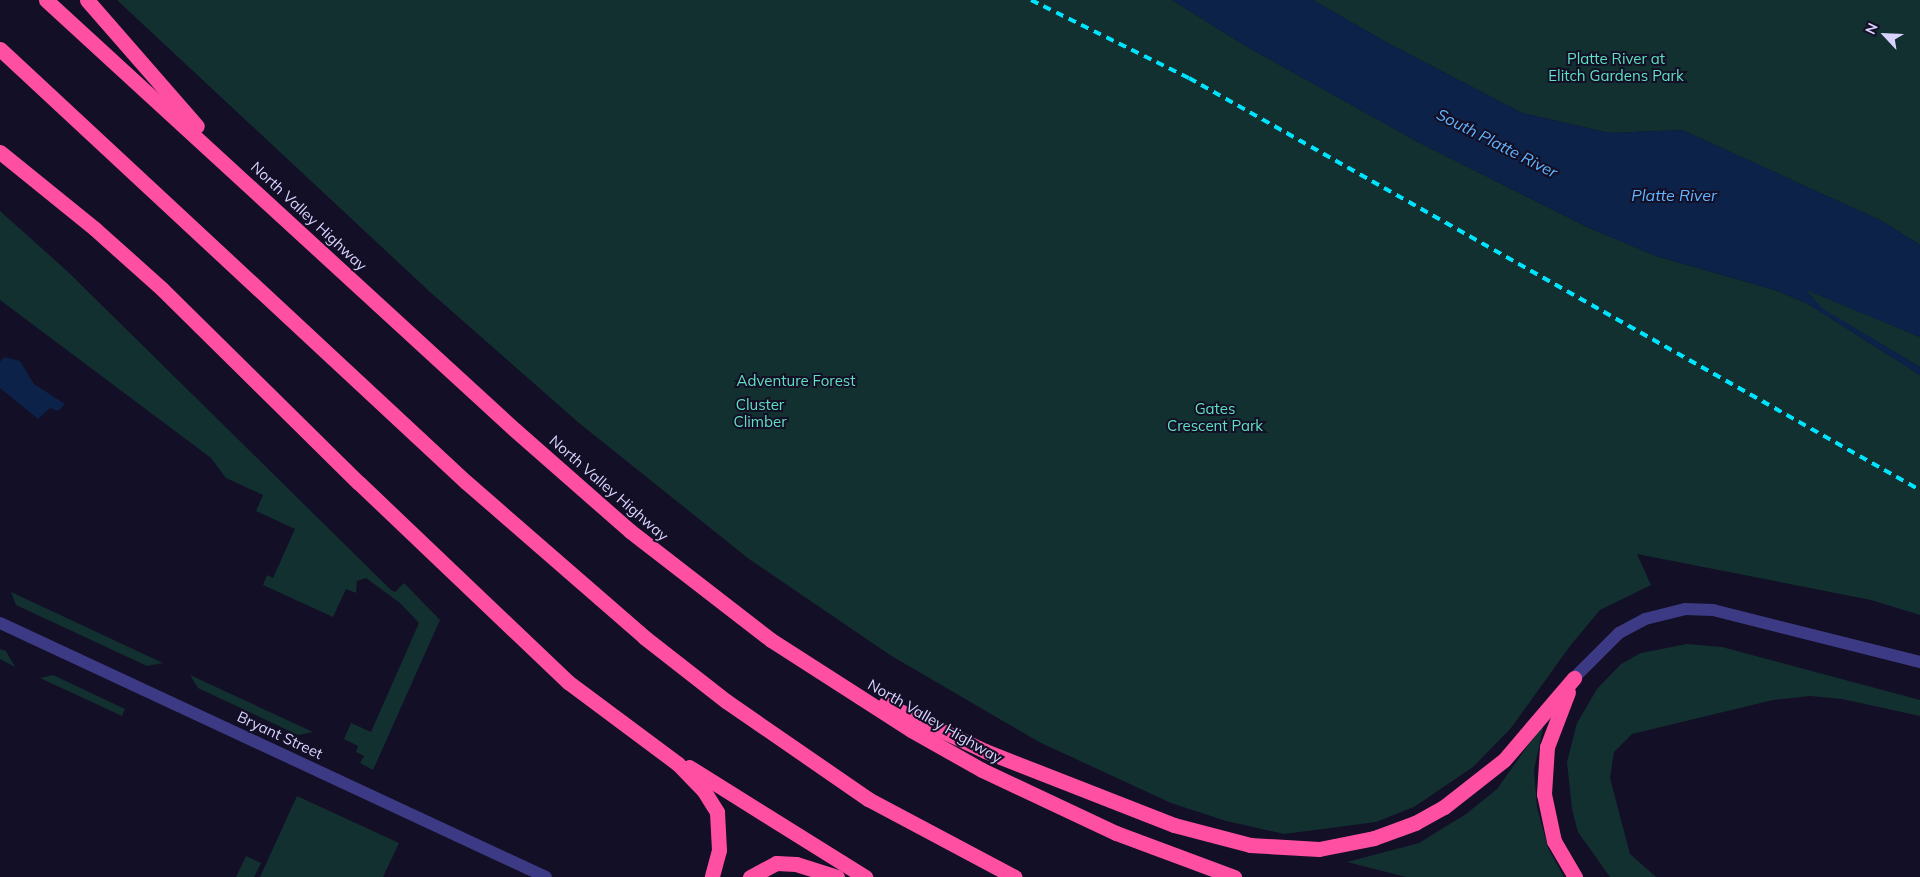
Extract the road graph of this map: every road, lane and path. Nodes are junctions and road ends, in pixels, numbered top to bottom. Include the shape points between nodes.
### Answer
1 (46, 0) edge
2 (87, 0) edge
3 (0, 49) edge
4 (0, 152) edge
5 (240, 177) junction
6 (0, 623) edge
7 (771, 640) junction
8 (1920, 662) edge
9 (1574, 678) junction
10 (632, 731) junction
11 (546, 877) edge
12 (712, 877) edge
13 (750, 877) edge
14 (837, 877) edge
15 (865, 877) edge
16 (1015, 877) edge
17 (1234, 877) edge
18 (1575, 877) edge

1 - 5 highway, North Valley Highway
2 - 5 highway
3 - 16 highway via 466,482 644,637 734,706 868,799
4 - 10 highway via 95,229 162,289 358,483 561,675
5 - 7 highway, North Valley Highway via 515,430 630,531
6 - 11 street, Bryant Street
7 - 9 highway via 912,718 1098,798 1218,838 1285,849 1319,849 1361,842 1415,823 1444,807 1504,760
7 - 17 highway, North Valley Highway via 911,730 982,770 1116,833
8 - 9 street via 1713,610 1686,609 1645,619 1620,633
9 - 18 highway via 1547,747 1544,794 1554,841
10 - 12 highway via 678,764 704,791 717,812 719,850
10 - 15 highway
13 - 14 highway via 776,864 796,864

